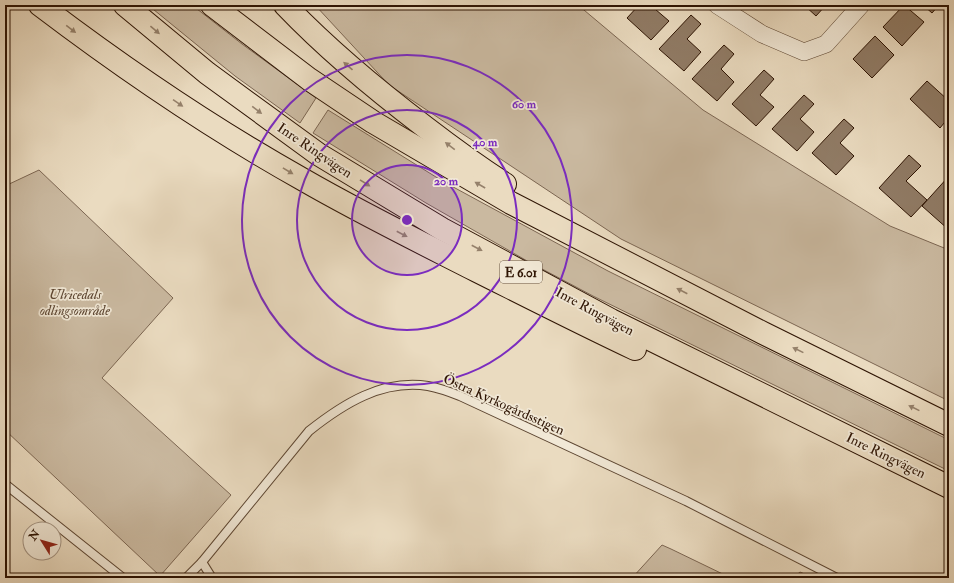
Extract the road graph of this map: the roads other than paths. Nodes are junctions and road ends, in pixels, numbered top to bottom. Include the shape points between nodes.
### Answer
1 (40, 5) edge
2 (125, 5) edge
3 (212, 5) edge
4 (285, 5) edge
5 (717, 5) edge
6 (861, 5) edge
7 (635, 268) junction
8 (949, 425) edge
9 (826, 426) junction
10 (5, 484) edge
11 (949, 487) edge
12 (202, 562) junction
13 (124, 578) edge
14 (186, 578) edge
15 (212, 578) edge
16 (837, 578) edge

1 -> 9 highway via 202,119 301,179 416,241 699,378
2 -> 9 highway, Inre Ringvägen / E 6.01 via 207,73 262,114 318,154 377,191 442,230 604,317
7 -> 3 highway via 511,203 373,122 309,79
7 -> 4 highway via 491,175 394,104 336,56
5 - 6 street via 762,34 804,52 826,44
8 -> 7 highway
9 - 11 highway, Inre Ringvägen / E 6.01
10 - 13 lane
12 - 14 lane, Östra Kyrkogårdsstigen
12 - 15 lane
12 - 16 lane, Östra Kyrkogårdsstigen via 309,431 330,414 369,393 411,384 430,386 460,396 686,501

